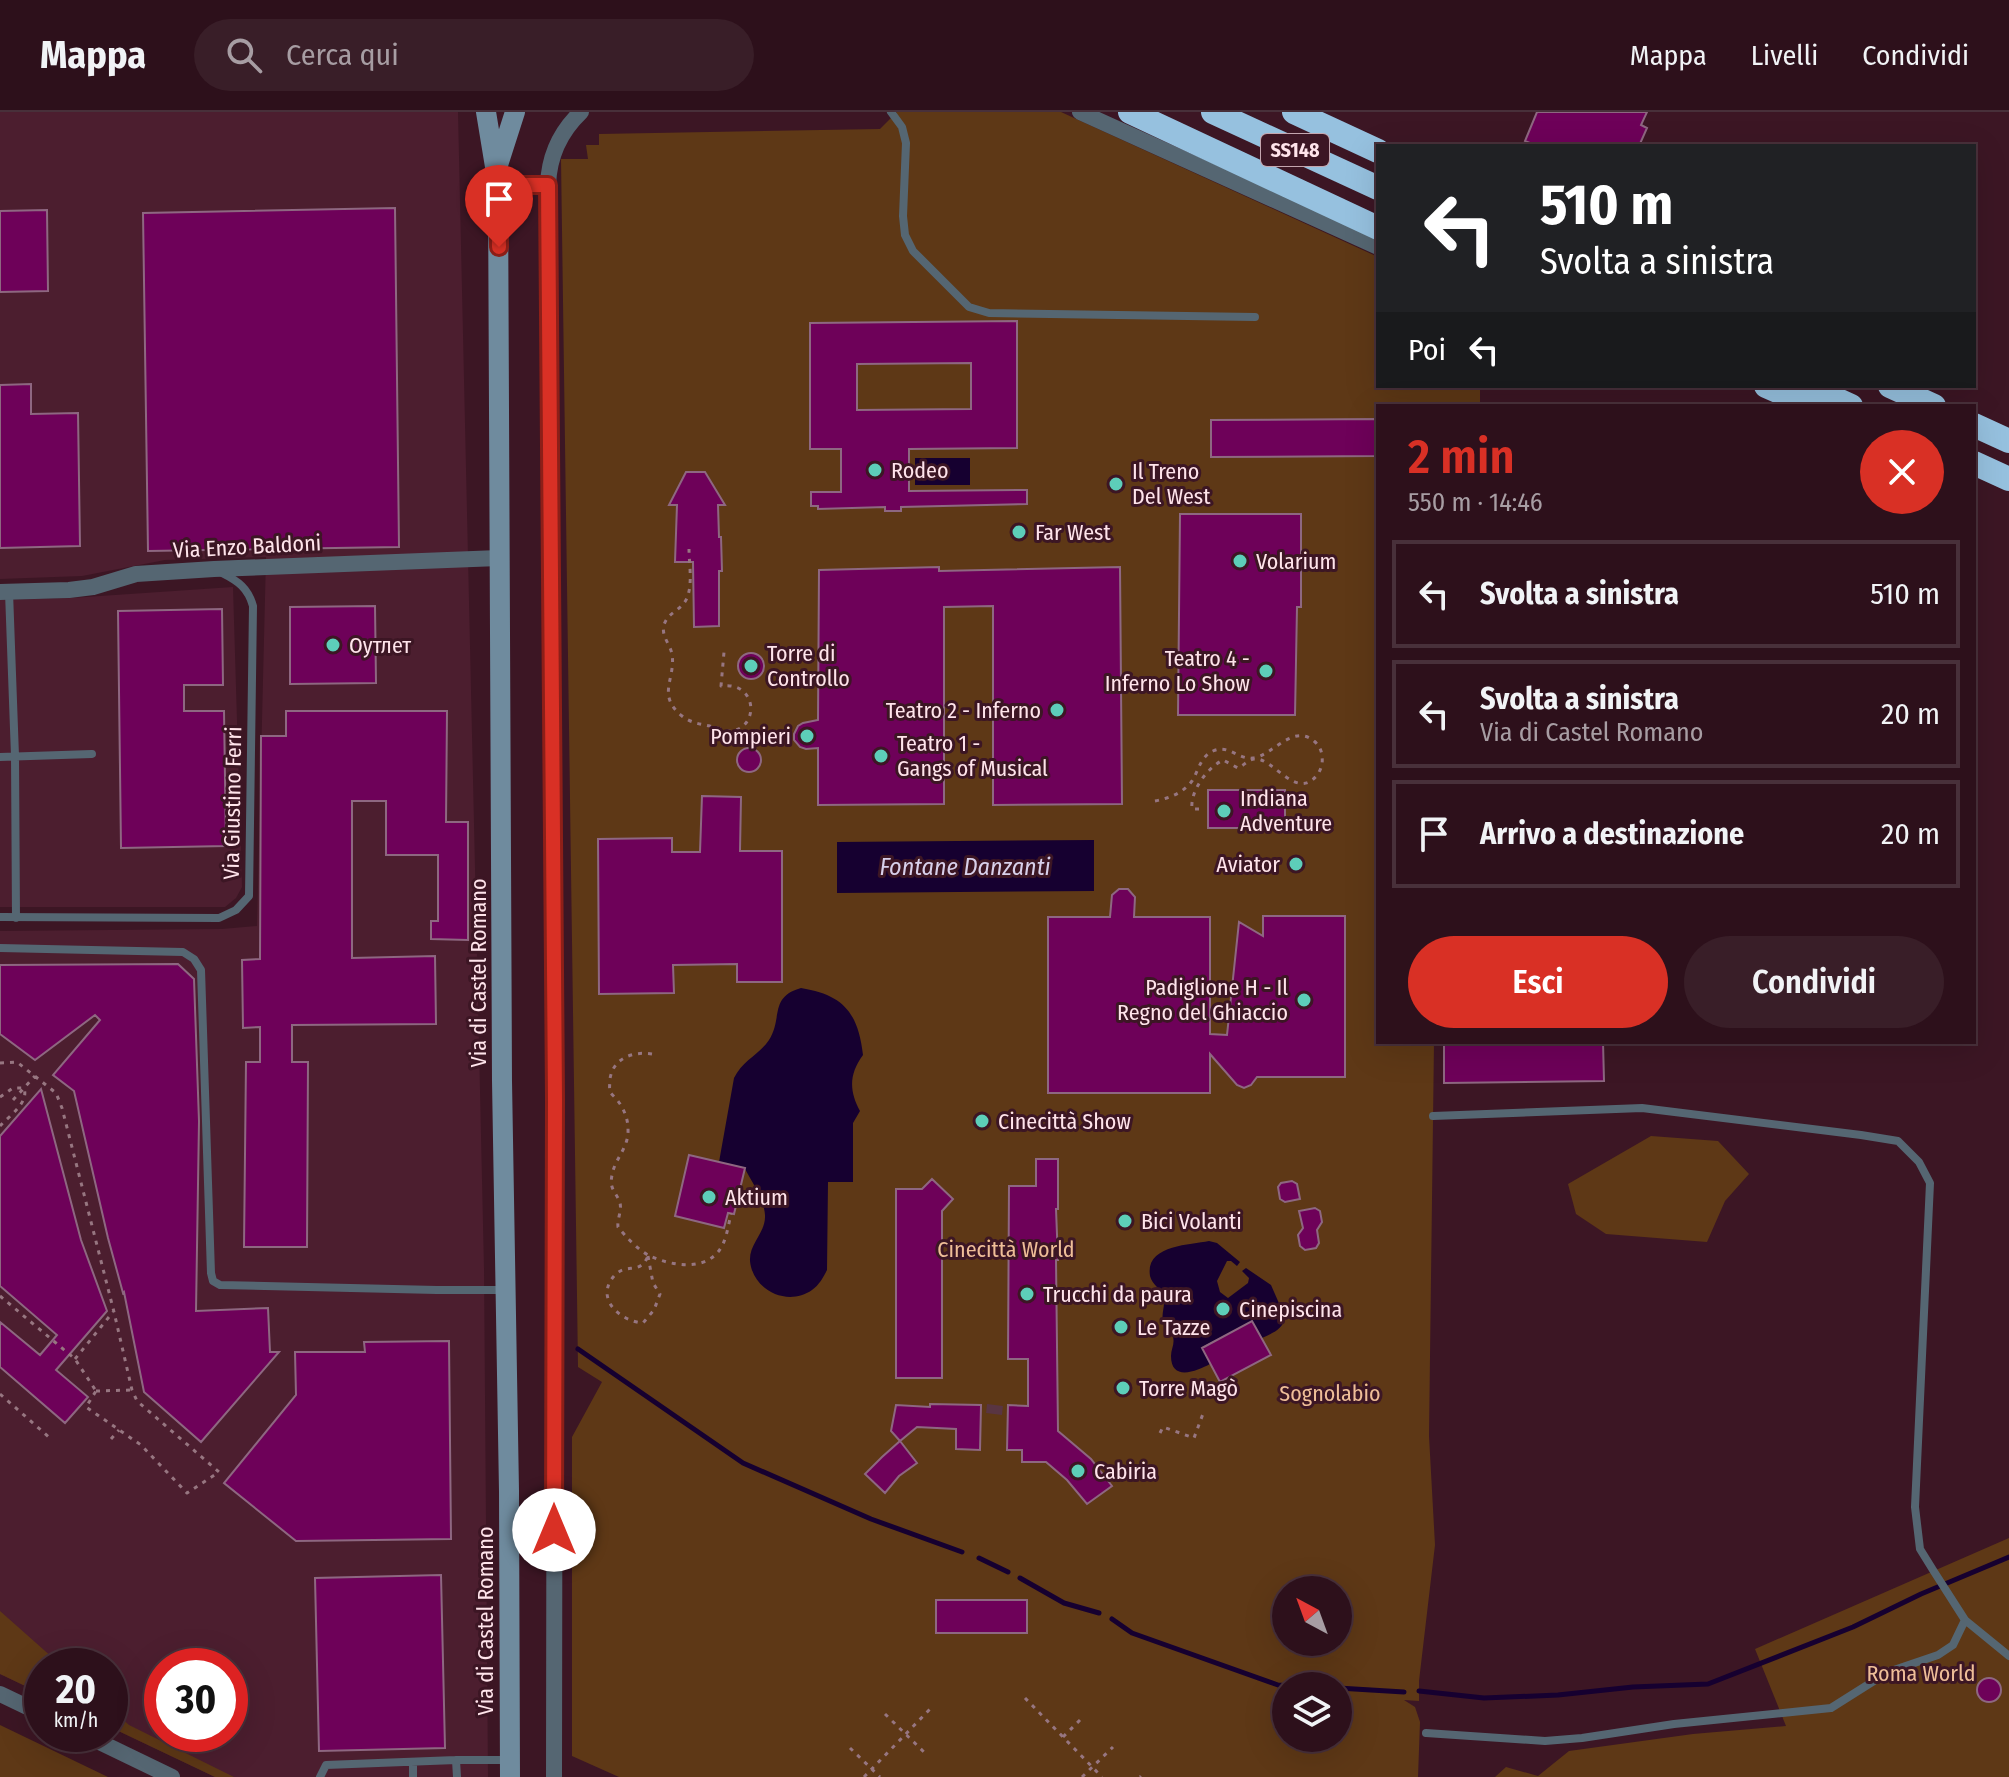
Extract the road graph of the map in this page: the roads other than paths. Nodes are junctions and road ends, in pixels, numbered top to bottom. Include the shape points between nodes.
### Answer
1 (486, 112) edge
2 (515, 112) edge
3 (581, 112) edge
4 (891, 112) edge
5 (1080, 112) edge
6 (1130, 112) edge
7 (1213, 112) edge
8 (1294, 112) edge
9 (1376, 150) edge
10 (498, 177) junction
11 (548, 185) junction
12 (1376, 187) edge
13 (1376, 227) edge
14 (1376, 246) edge
15 (1255, 317) dead end
16 (1770, 388) edge
17 (1811, 388) edge
18 (1894, 388) edge
19 (1806, 404) edge
20 (1847, 404) edge
21 (1930, 404) edge
22 (1976, 426) edge
23 (2009, 441) edge
24 (1976, 464) edge
25 (1976, 474) edge
26 (2009, 479) edge
27 (499, 558) junction
28 (214, 569) junction
29 (5, 592) edge
30 (92, 754) dead end
31 (15, 756) junction
32 (0, 757) edge
33 (0, 917) edge
34 (16, 918) junction
35 (0, 948) edge
36 (1433, 1116) dead end
37 (505, 1290) junction
38 (1965, 1620) junction
39 (2009, 1656) edge
40 (4, 1694) edge
41 (24, 1705) edge
42 (1426, 1733) dead end
43 (120, 1752) edge
44 (456, 1760) junction
45 (413, 1762) junction
46 (367, 1764) junction
47 (510, 1769) edge
48 (172, 1777) edge
49 (320, 1777) edge
50 (367, 1777) edge
51 (413, 1777) edge
52 (457, 1777) edge
53 (554, 1777) edge

1 - 10 street, Via di Castel Romano
2 - 10 street, Via di Castel Romano
3 - 11 street via 559,140
4 - 15 lane via 906,143 905,235 913,251 969,307 989,313
5 - 14 street
6 - 13 highway
7 - 12 highway, SS148
8 - 9 highway, SS148
10 - 11 street
10 - 27 street, Via di Castel Romano
11 - 53 street
16 - 19 highway
17 - 20 highway
18 - 21 highway
22 - 23 highway
24 - 26 highway
25 - 26 highway
27 - 28 street, Via Enzo Baldoni
27 - 37 street, Via di Castel Romano
28 - 29 street, Via Enzo Baldoni via 136,574 69,590
28 - 34 lane, Via Giustino Ferri via 239,581 253,606 249,896 219,918
29 - 31 lane
30 - 31 lane
31 - 32 lane
31 - 34 lane
33 - 34 lane, Via Giustino Ferri
35 - 37 lane via 183,952 194,959 201,970 213,1281
36 - 38 lane via 1642,1108 1898,1141 1930,1183 1915,1507 1920,1549
37 - 47 street, Via di Castel Romano
38 - 39 lane
38 - 42 lane via 1953,1645 1938,1655 1888,1672 1831,1708 1545,1741
40 - 41 street
43 - 48 street
44 - 45 lane
44 - 47 lane
44 - 52 lane
45 - 46 lane
45 - 51 lane
46 - 49 lane via 326,1765
46 - 50 lane

